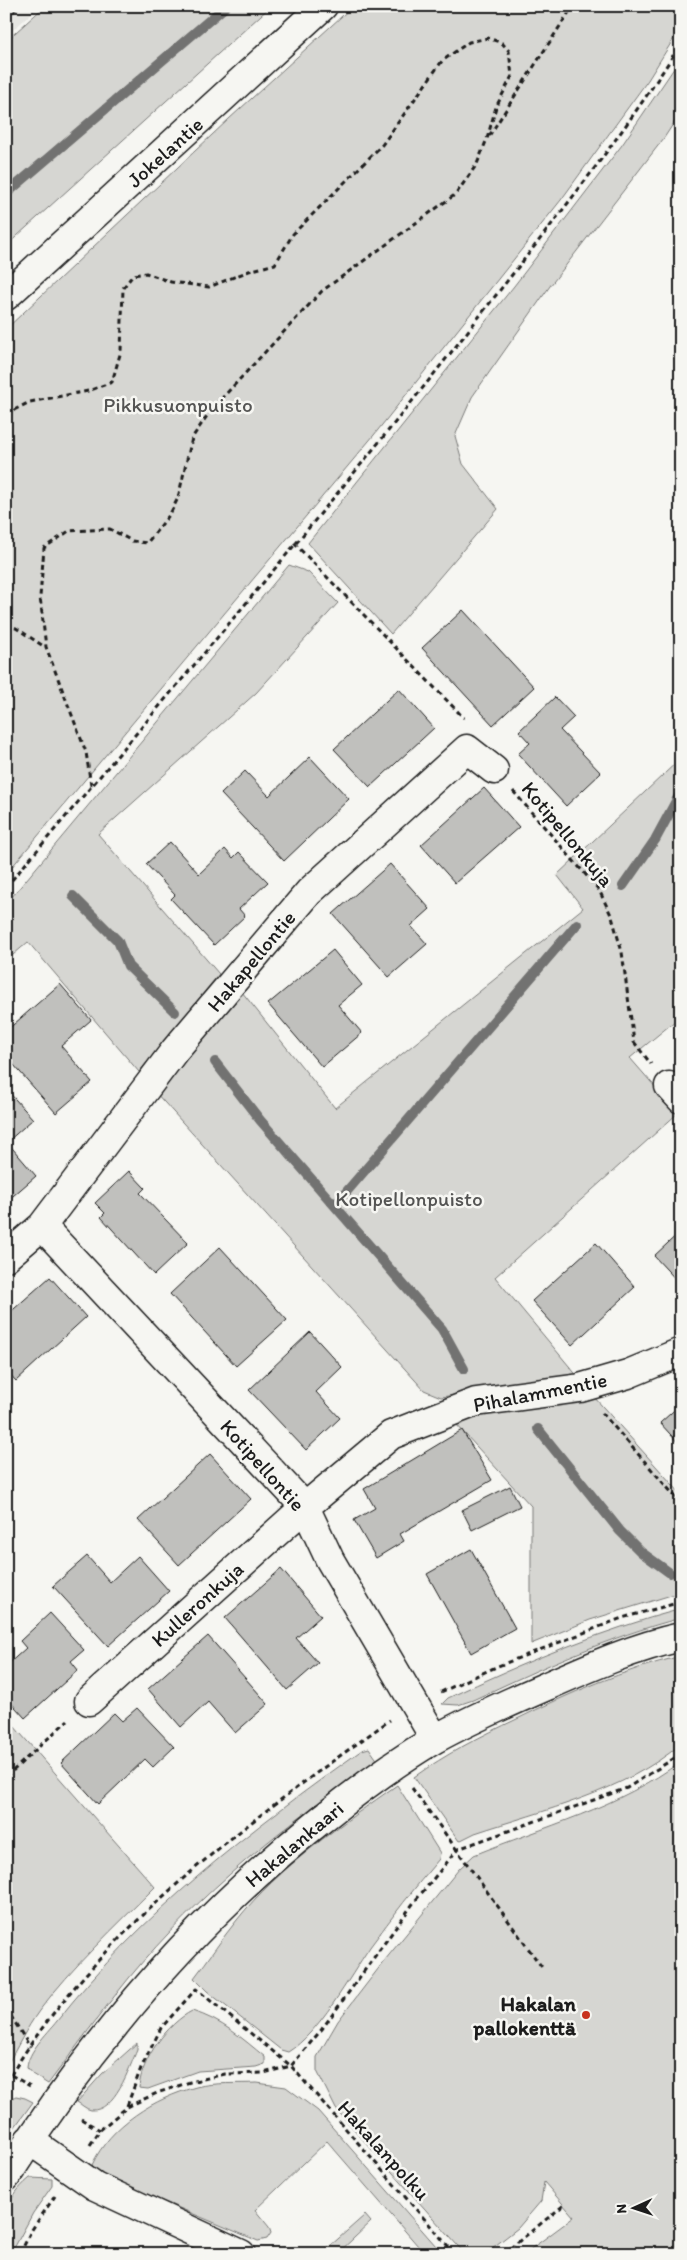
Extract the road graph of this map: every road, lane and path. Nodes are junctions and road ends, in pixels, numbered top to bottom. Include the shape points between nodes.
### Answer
1 (323, 6) edge
2 (573, 6) edge
3 (681, 42) edge
4 (487, 140) junction
5 (6, 296) edge
6 (6, 414) edge
7 (294, 544) junction
8 (6, 626) edge
9 (46, 647) junction
10 (467, 749) junction
11 (494, 770) joint
12 (91, 786) junction
13 (6, 887) edge
14 (675, 1092) edge
15 (42, 1226) junction
16 (6, 1257) edge
17 (681, 1352) edge
18 (580, 1388) junction
19 (681, 1503) edge
20 (305, 1508) junction
21 (681, 1637) edge
22 (89, 1701) joint
23 (374, 1732) dead end
24 (435, 1739) junction
25 (681, 1754) edge
26 (396, 1765) junction
27 (6, 1777) edge
28 (458, 1850) junction
29 (544, 1970) dead end
30 (6, 2008) edge
31 (30, 2047) dead end
32 (291, 2066) junction
33 (127, 2107) junction
34 (29, 2140) junction
35 (72, 2171) junction
36 (6, 2177) edge
37 (564, 2205) dead end
38 (20, 2254) edge
39 (241, 2254) edge
40 (455, 2254) edge
41 (503, 2254) edge

1 - 5 street, Jokelantie
2 - 4 path
3 - 7 path via 618,136 563,209 425,385
4 - 6 path via 496,107 512,76 509,51 502,43 488,38 461,46 442,61 382,145 294,234 275,264 209,287 171,282 146,273 133,275 123,288 121,351 112,382 88,392 30,402
4 - 9 path via 477,164 456,194 322,291 211,410 192,438 178,498 147,543 132,541 110,528 69,532 44,548 40,597
7 - 10 path via 465,718
7 - 12 path
8 - 9 path via 16,628
9 - 12 path via 86,752
10 - 11 street
10 - 15 street, Hakapellontie via 309,892 175,1050
11 - 14 path, Kotipellonkuja via 600,890 622,952 634,1042
12 - 13 path
15 - 16 street, Hakapellontie
15 - 20 street, Kotipellontie
17 - 18 street, Pihalammentie via 628,1374
18 - 19 path
18 - 20 street, Pihalammentie via 476,1402 391,1435
20 - 22 street, Kulleronkuja
20 - 24 street, Kotipellontie via 330,1560
21 - 24 street, Hakalankaari via 595,1665
22 - 27 path
23 - 26 path
24 - 26 street, Hakalankaari
25 - 28 path via 627,1788
26 - 28 path
26 - 34 street, Hakalankaari via 273,1858 191,1937 120,2019
28 - 29 path
28 - 32 path via 415,1901 322,2029
30 - 31 path
32 - 33 path via 264,2073 225,2074 190,2082
32 - 33 path, Hakalanpolku via 196,1989 161,2028 141,2068
32 - 40 path, Hakalanpolku
33 - 35 path via 100,2130
34 - 35 street
34 - 36 street, Hakalankaari
35 - 38 path via 31,2231
35 - 39 street via 94,2186
37 - 41 path

